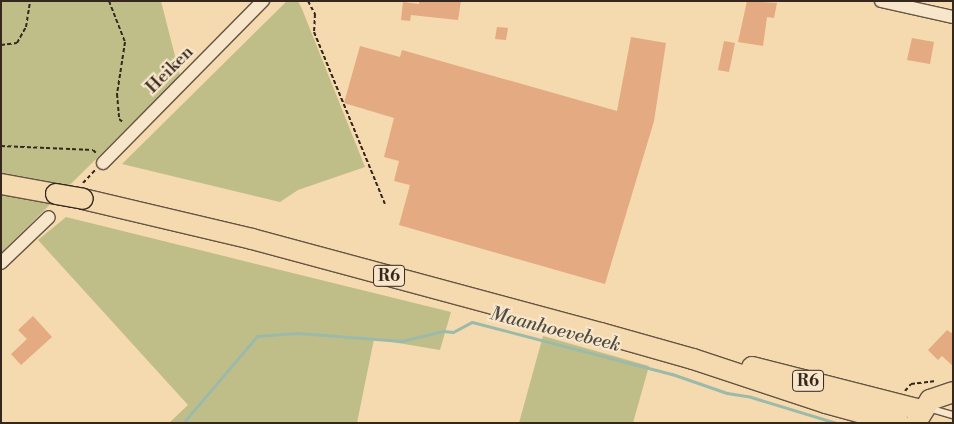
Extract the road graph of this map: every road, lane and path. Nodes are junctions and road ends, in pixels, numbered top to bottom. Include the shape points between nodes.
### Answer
1 (30, 1) edge
2 (109, 1) edge
3 (263, 1) edge
4 (308, 1) edge
5 (881, 1) edge
6 (953, 17) edge
7 (1, 45) edge
8 (134, 131) junction
9 (1, 146) edge
10 (103, 163) joint
11 (1, 184) edge
12 (385, 204) dead end
13 (49, 217) dead end
14 (1, 263) edge
15 (693, 358) junction
16 (936, 380) dead end
17 (953, 392) edge
18 (902, 398) dead end
19 (920, 413) edge
20 (953, 415) edge
21 (899, 423) edge

1 - 7 path via 26,27 17,43
2 - 8 path via 125,42 117,94 119,119
3 - 8 street, Heiken
4 - 12 path via 315,14 314,32
5 - 6 street
8 - 10 street, Heiken
9 - 10 path via 93,150
11 - 15 main road, R6, bridge via 84,199 252,239
13 - 14 street
15 - 19 main road, R6 via 752,368
15 - 21 main road, R6 via 826,403
16 - 18 path via 911,384
17 - 19 main road via 938,395
19 - 20 lane

